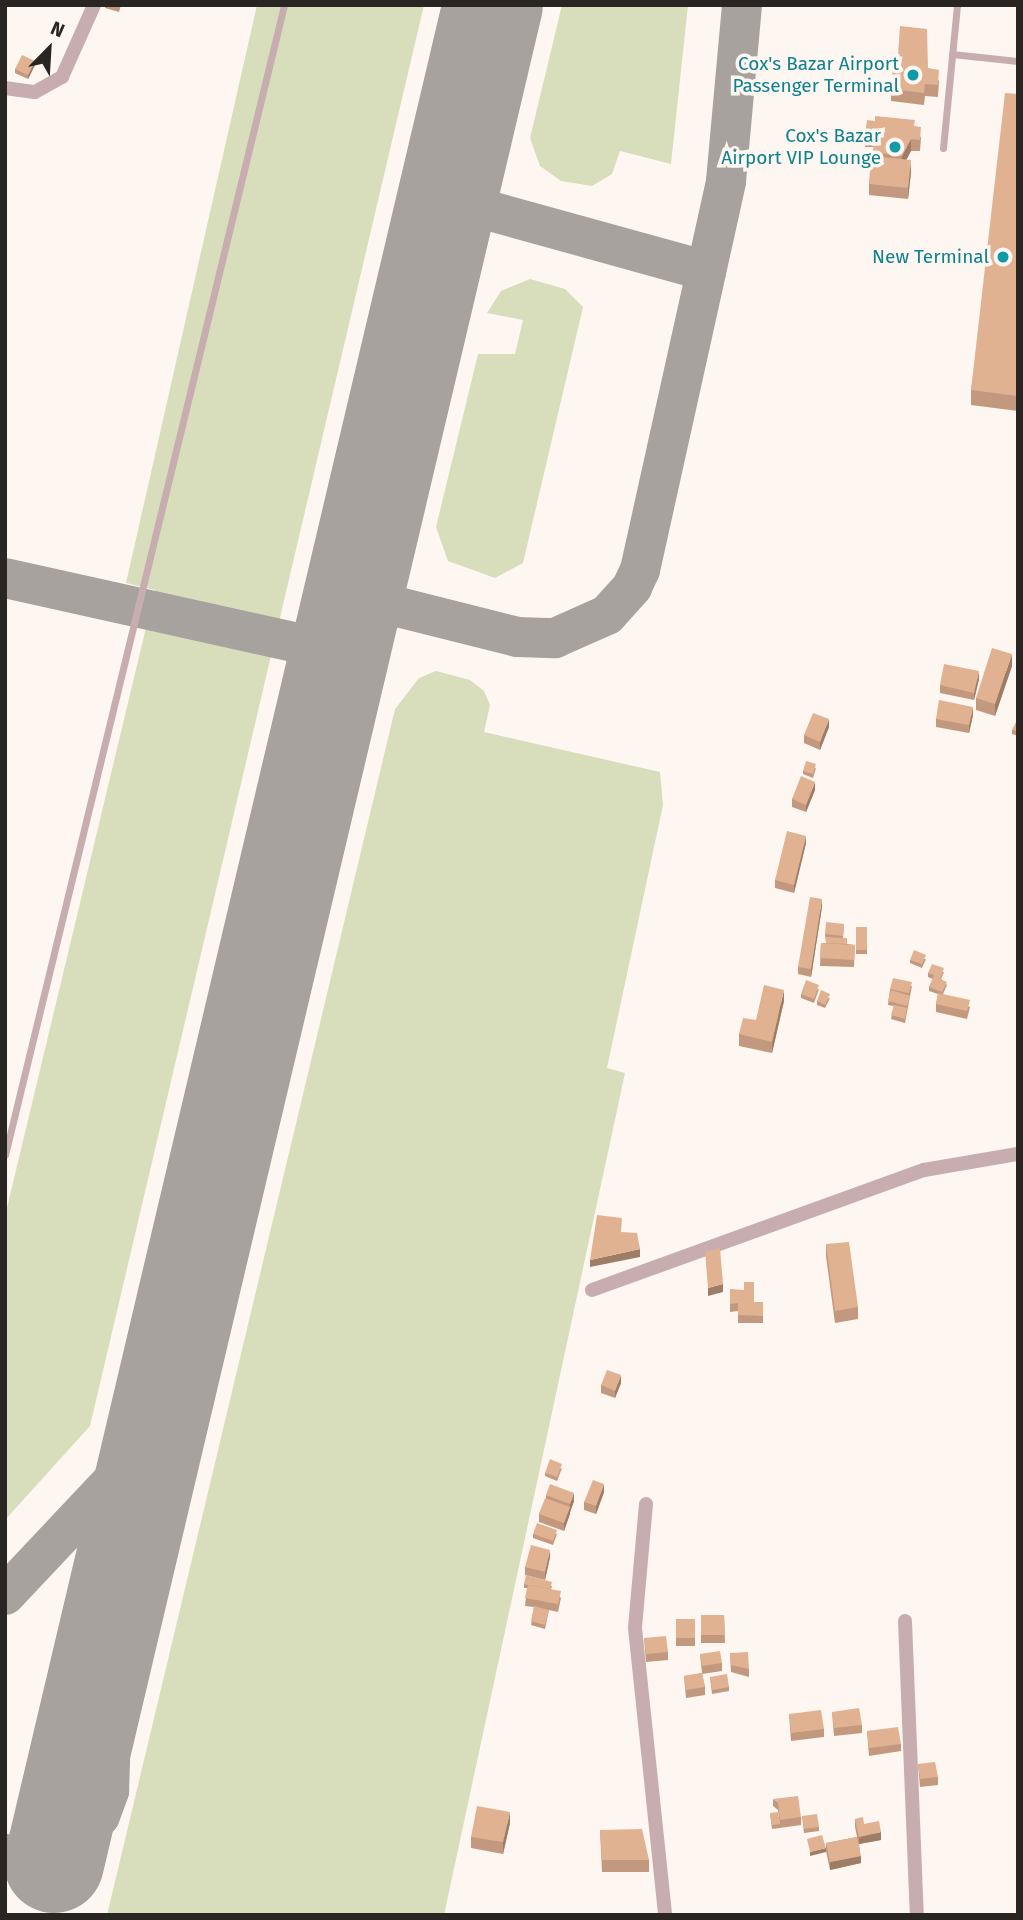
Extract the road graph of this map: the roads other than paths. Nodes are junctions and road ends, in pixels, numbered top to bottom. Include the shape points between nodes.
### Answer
1 (94, 5) edge
2 (284, 5) edge
3 (957, 5) edge
4 (952, 54) junction
5 (1018, 61) edge
6 (5, 88) edge
7 (943, 148) dead end
8 (1018, 1154) edge
9 (5, 1155) edge
10 (592, 1290) dead end
11 (646, 1504) dead end
12 (905, 1621) dead end
13 (665, 1915) edge
14 (917, 1915) edge

1 - 6 street via 62,77 36,93
2 - 9 lane
3 - 4 lane
4 - 5 lane
4 - 7 lane
8 - 10 street via 924,1170
11 - 13 street via 635,1628
12 - 14 street

